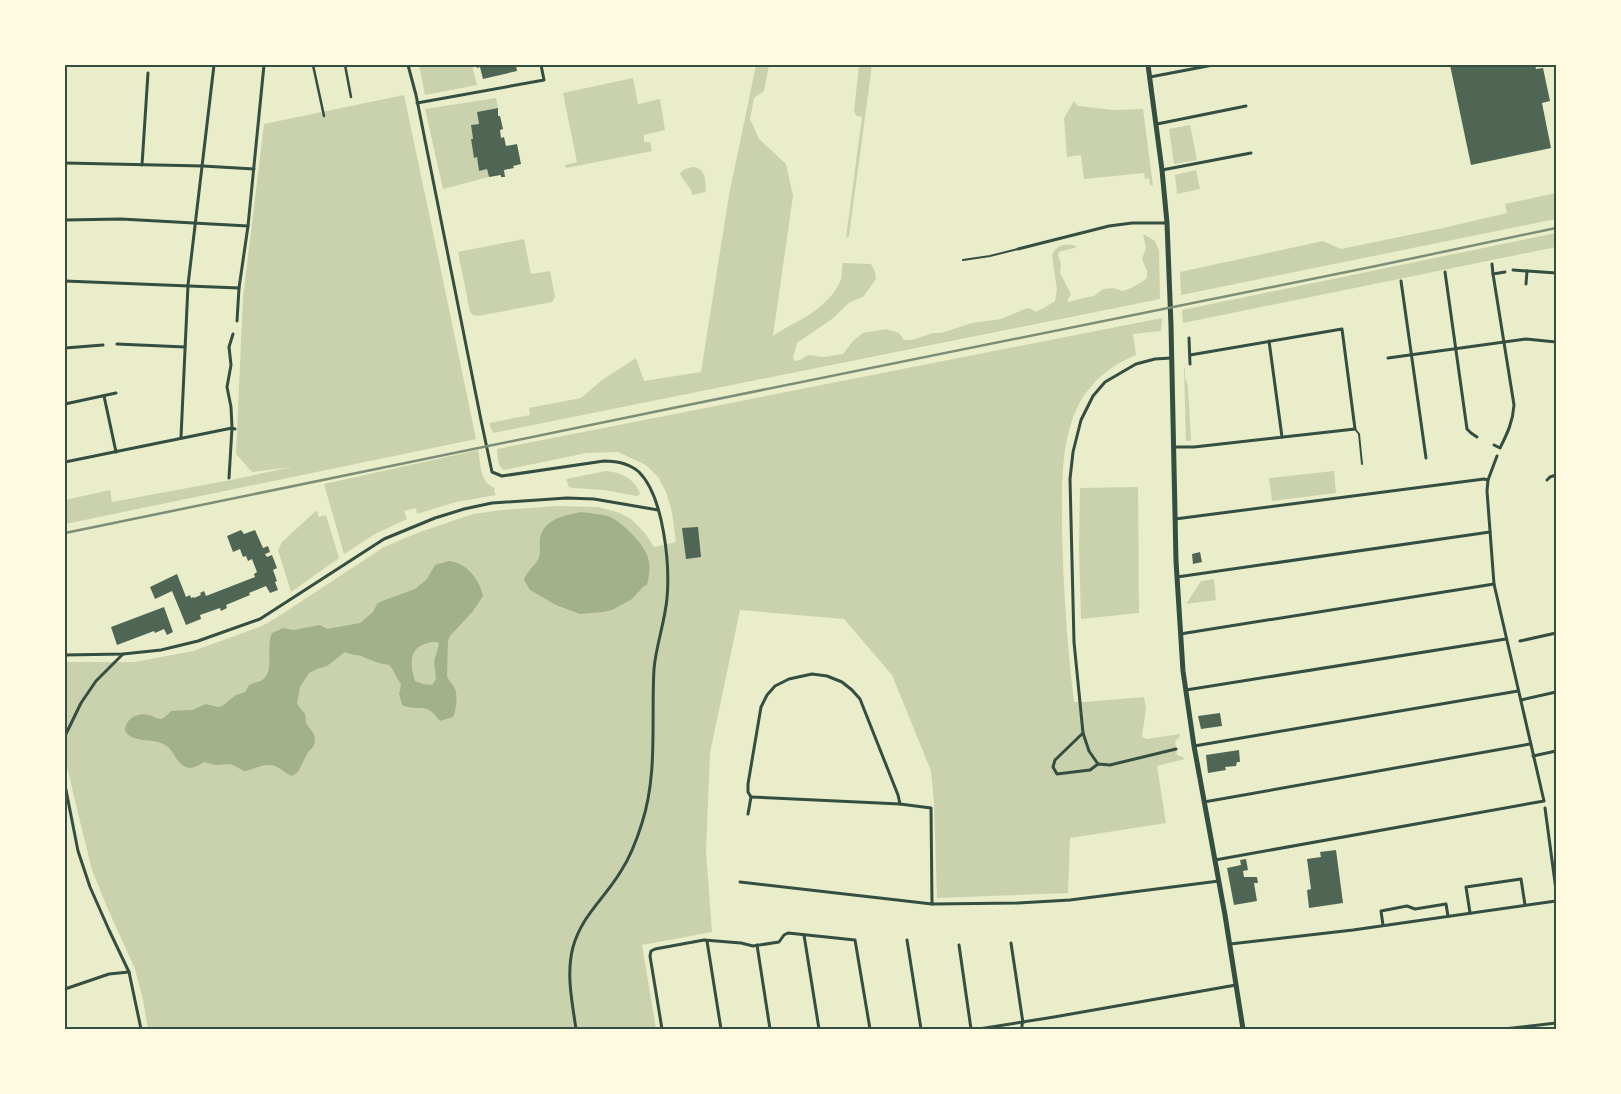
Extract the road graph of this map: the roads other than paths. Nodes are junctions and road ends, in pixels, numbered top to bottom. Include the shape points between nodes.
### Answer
1 (214, 65) edge
2 (264, 65) edge
3 (313, 65) edge
4 (345, 65) edge
5 (408, 65) edge
6 (541, 65) edge
7 (1148, 65) edge
8 (1213, 65) edge
9 (148, 73) dead end
10 (1149, 77) junction
11 (351, 97) dead end
12 (417, 103) junction
13 (1246, 106) dead end
14 (324, 116) dead end
15 (1156, 124) junction
16 (1251, 153) dead end
17 (65, 164) edge
18 (142, 164) junction
19 (203, 166) junction
20 (254, 169) junction
21 (1162, 170) junction
22 (65, 220) edge
23 (196, 222) junction
24 (1167, 223) junction
25 (248, 226) junction
26 (1018, 249) joint
27 (963, 260) dead end
28 (1492, 264) dead end
29 (1513, 270) dead end
30 (1527, 270) junction
31 (1445, 272) dead end
32 (1505, 272) dead end
33 (1556, 273) edge
34 (1493, 274) junction
35 (65, 281) edge
36 (1401, 281) dead end
37 (1526, 284) dead end
38 (188, 285) junction
39 (240, 288) junction
40 (237, 321) dead end
41 (233, 334) dead end
42 (1189, 338) dead end
43 (1269, 341) junction
44 (1503, 342) junction
45 (1556, 342) edge
46 (117, 344) dead end
47 (103, 345) dead end
48 (185, 347) junction
49 (65, 348) edge
50 (1455, 348) junction
51 (1190, 356) junction
52 (1411, 356) junction
53 (1171, 358) junction
54 (1388, 358) dead end
55 (1190, 364) dead end
56 (116, 393) dead end
57 (104, 396) junction
58 (65, 404) edge
59 (233, 428) junction
60 (1355, 429) junction
61 (181, 437) junction
62 (1282, 437) junction
63 (1477, 437) dead end
64 (1494, 446) dead end
65 (1173, 447) junction
66 (116, 452) junction
67 (1496, 456) dead end
68 (1426, 458) dead end
69 (65, 462) edge
70 (1362, 464) dead end
71 (1556, 475) edge
72 (228, 478) dead end
73 (1488, 480) junction
74 (1546, 480) dead end
75 (658, 510) junction
76 (1175, 518) junction
77 (1490, 532) junction
78 (1177, 577) junction
79 (1494, 584) junction
80 (1556, 633) edge
81 (1180, 634) junction
82 (1506, 638) junction
83 (1520, 641) dead end
84 (123, 654) junction
85 (65, 655) edge
86 (1185, 690) junction
87 (1518, 691) junction
88 (1556, 692) edge
89 (1520, 700) junction
90 (1083, 734) junction
91 (65, 736) edge
92 (1530, 744) junction
93 (1194, 746) junction
94 (1176, 749) dead end
95 (1556, 750) edge
96 (1533, 756) junction
97 (1098, 764) junction
98 (65, 785) edge
99 (750, 797) junction
100 (1204, 802) junction
101 (900, 804) junction
102 (1545, 808) dead end
103 (748, 814) dead end
104 (1215, 860) junction
105 (1218, 881) junction
106 (740, 882) dead end
107 (1556, 890) edge
108 (1556, 901) edge
109 (932, 904) junction
110 (1525, 905) junction
111 (1470, 913) junction
112 (1448, 916) junction
113 (1383, 926) junction
114 (804, 935) junction
115 (706, 940) junction
116 (907, 940) dead end
117 (1011, 943) dead end
118 (1230, 944) junction
119 (959, 945) dead end
120 (757, 946) junction
121 (130, 972) junction
122 (1236, 985) junction
123 (65, 989) edge
124 (1022, 1023) junction
125 (1556, 1024) edge
126 (141, 1029) edge
127 (576, 1029) edge
128 (662, 1029) edge
129 (721, 1029) edge
130 (770, 1029) edge
131 (819, 1029) edge
132 (870, 1029) edge
133 (920, 1029) edge
134 (971, 1029) edge
135 (979, 1029) edge
136 (1022, 1029) edge
137 (1244, 1029) edge
138 (1504, 1029) edge

1 - 19 street
2 - 20 street
3 - 14 street
4 - 11 street
5 - 12 street
6 - 12 street via 544,80
7 - 10 main road
8 - 10 street
9 - 18 street
10 - 15 main road
12 - 75 street via 492,472 502,476 616,461 638,472 652,492
13 - 15 street
15 - 21 main road
16 - 21 street
17 - 18 street
18 - 19 street
19 - 20 street
19 - 23 street
20 - 25 street
21 - 24 main road
22 - 23 street
23 - 25 street
23 - 38 street
24 - 26 street via 1109,226
24 - 53 main road
25 - 39 street
26 - 27 lane
28 - 34 street
29 - 30 street
30 - 33 street
30 - 37 street
31 - 50 street
32 - 34 street
34 - 44 street
35 - 38 street
36 - 52 street
38 - 39 street
38 - 48 street
39 - 40 street
41 - 59 street via 229,347 231,365 227,387
42 - 51 street
43 - 51 street
43 - 60 street via 1342,329
43 - 62 street
44 - 45 street via 1526,339
44 - 50 street
44 - 64 street via 1514,405 1510,426 1500,448
46 - 48 street
47 - 49 street
48 - 61 street
50 - 52 street
50 - 63 street via 1467,429
51 - 55 street
52 - 54 street
52 - 68 street
53 - 65 main road
53 - 90 street via 1136,364 1105,382 1092,396 1081,420 1073,452 1070,551
56 - 57 street
57 - 58 street
57 - 66 street
59 - 61 street
59 - 72 street
60 - 62 street
60 - 70 lane via 1360,434
61 - 66 street
62 - 65 street
65 - 76 main road
66 - 69 street
67 - 73 street
71 - 74 street
73 - 76 street
73 - 77 street
75 - 84 street via 594,498 492,503 464,510 384,539 260,619 198,642
75 - 127 street via 665,540 668,580 667,601 654,663 652,768 647,806 636,841 621,872 577,932 569,975
76 - 78 main road
77 - 78 street
77 - 79 street
78 - 81 main road
79 - 81 street
79 - 82 street
80 - 83 street
81 - 86 main road
82 - 86 street
82 - 87 street
84 - 85 street
84 - 91 street via 80,703
86 - 93 main road
87 - 89 street
87 - 93 street
88 - 89 street
89 - 92 street
90 - 97 street
90 - 97 street via 1055,760 1057,774 1090,770
92 - 96 street
92 - 100 street
93 - 100 main road
94 - 97 street via 1110,765
95 - 96 street
96 - 104 street via 1544,801
98 - 121 street via 78,851 90,887
99 - 101 street
99 - 101 street via 748,784 761,707 775,686 796,676 812,674 842,682 860,699
99 - 103 street
100 - 104 main road
101 - 109 street via 931,808
102 - 107 street
104 - 105 main road
105 - 109 street via 1070,900
105 - 118 main road
106 - 109 street
108 - 110 street
110 - 111 street
110 - 111 street via 1521,879 1466,887
111 - 112 street
112 - 113 street
112 - 113 street via 1446,904 1407,906 1381,911
113 - 118 street
114 - 120 street via 786,934 779,942
114 - 131 street
114 - 132 street via 856,940
115 - 120 street
115 - 128 street via 651,951
115 - 129 street
116 - 133 street
117 - 124 street
118 - 122 main road
119 - 134 street
120 - 130 street
121 - 123 street via 109,974
121 - 126 street
122 - 124 street
122 - 137 main road
124 - 135 street
124 - 136 street
125 - 138 street

